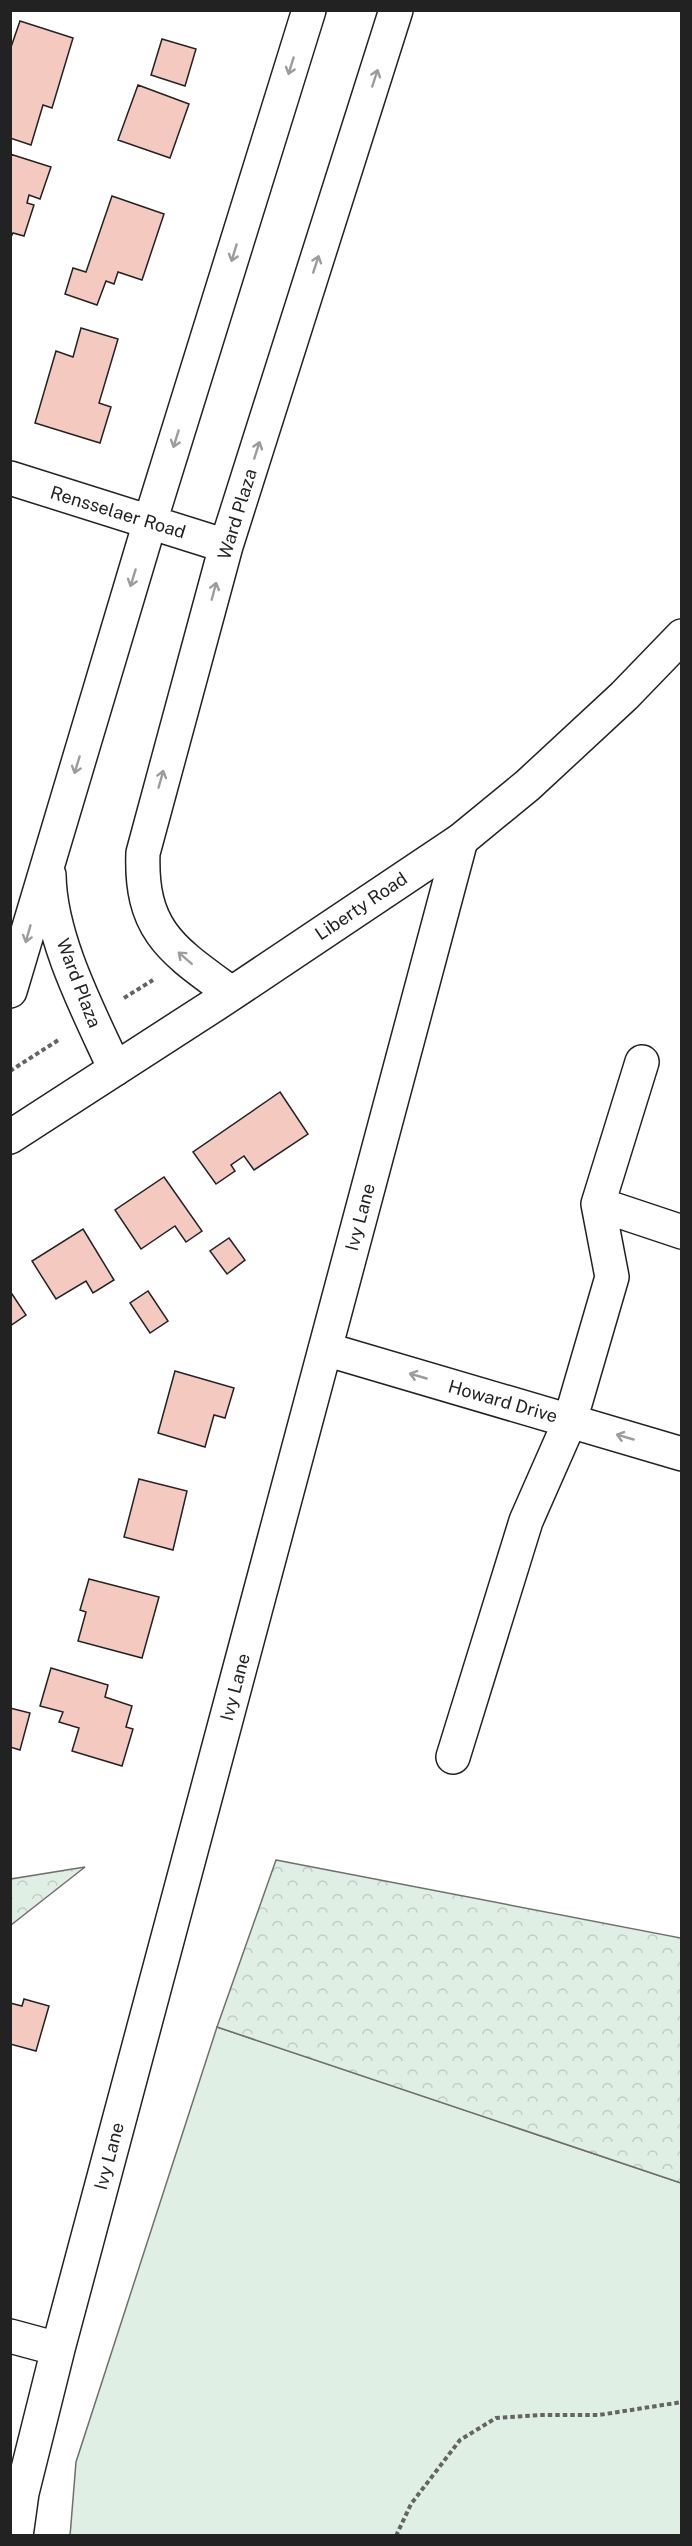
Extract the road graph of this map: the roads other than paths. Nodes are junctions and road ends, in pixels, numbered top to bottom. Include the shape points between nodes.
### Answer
1 (309, 10) edge
2 (396, 10) edge
3 (10, 478) edge
4 (150, 522) junction
5 (226, 546) junction
6 (681, 636) edge
7 (461, 840) junction
8 (49, 858) junction
9 (10, 991) edge
10 (231, 993) junction
11 (642, 1062) dead end
12 (115, 1069) junction
13 (10, 1137) edge
14 (598, 1204) junction
15 (681, 1232) edge
16 (325, 1349) junction
17 (570, 1421) junction
18 (681, 1454) edge
19 (453, 1757) dead end
20 (10, 2336) edge
21 (58, 2349) junction
22 (16, 2535) edge

1 -> 4 street, Ward Plaza
5 -> 2 street, Ward Plaza
3 - 4 street, Rensselaer Road
4 - 5 street, Rensselaer Road
4 -> 8 street, Ward Plaza
10 -> 5 street, Ward Plaza via 165,940 151,913 142,868 145,838
6 - 7 street, Liberty Road via 624,696 528,785
7 - 10 street, Liberty Road
7 - 16 street, Ivy Lane
8 -> 9 street, Ward Plaza
8 - 12 street, Ward Plaza via 56,920 72,975
10 - 12 street, Liberty Road
11 - 14 street
12 - 13 street, Liberty Road
14 - 15 street
14 - 17 street via 612,1276
17 -> 16 street, Howard Drive
16 - 21 street, Ivy Lane
18 -> 17 street, Howard Drive
17 - 19 street via 526,1521
20 - 21 street
21 - 22 street, Ivy Lane via 22,2493

